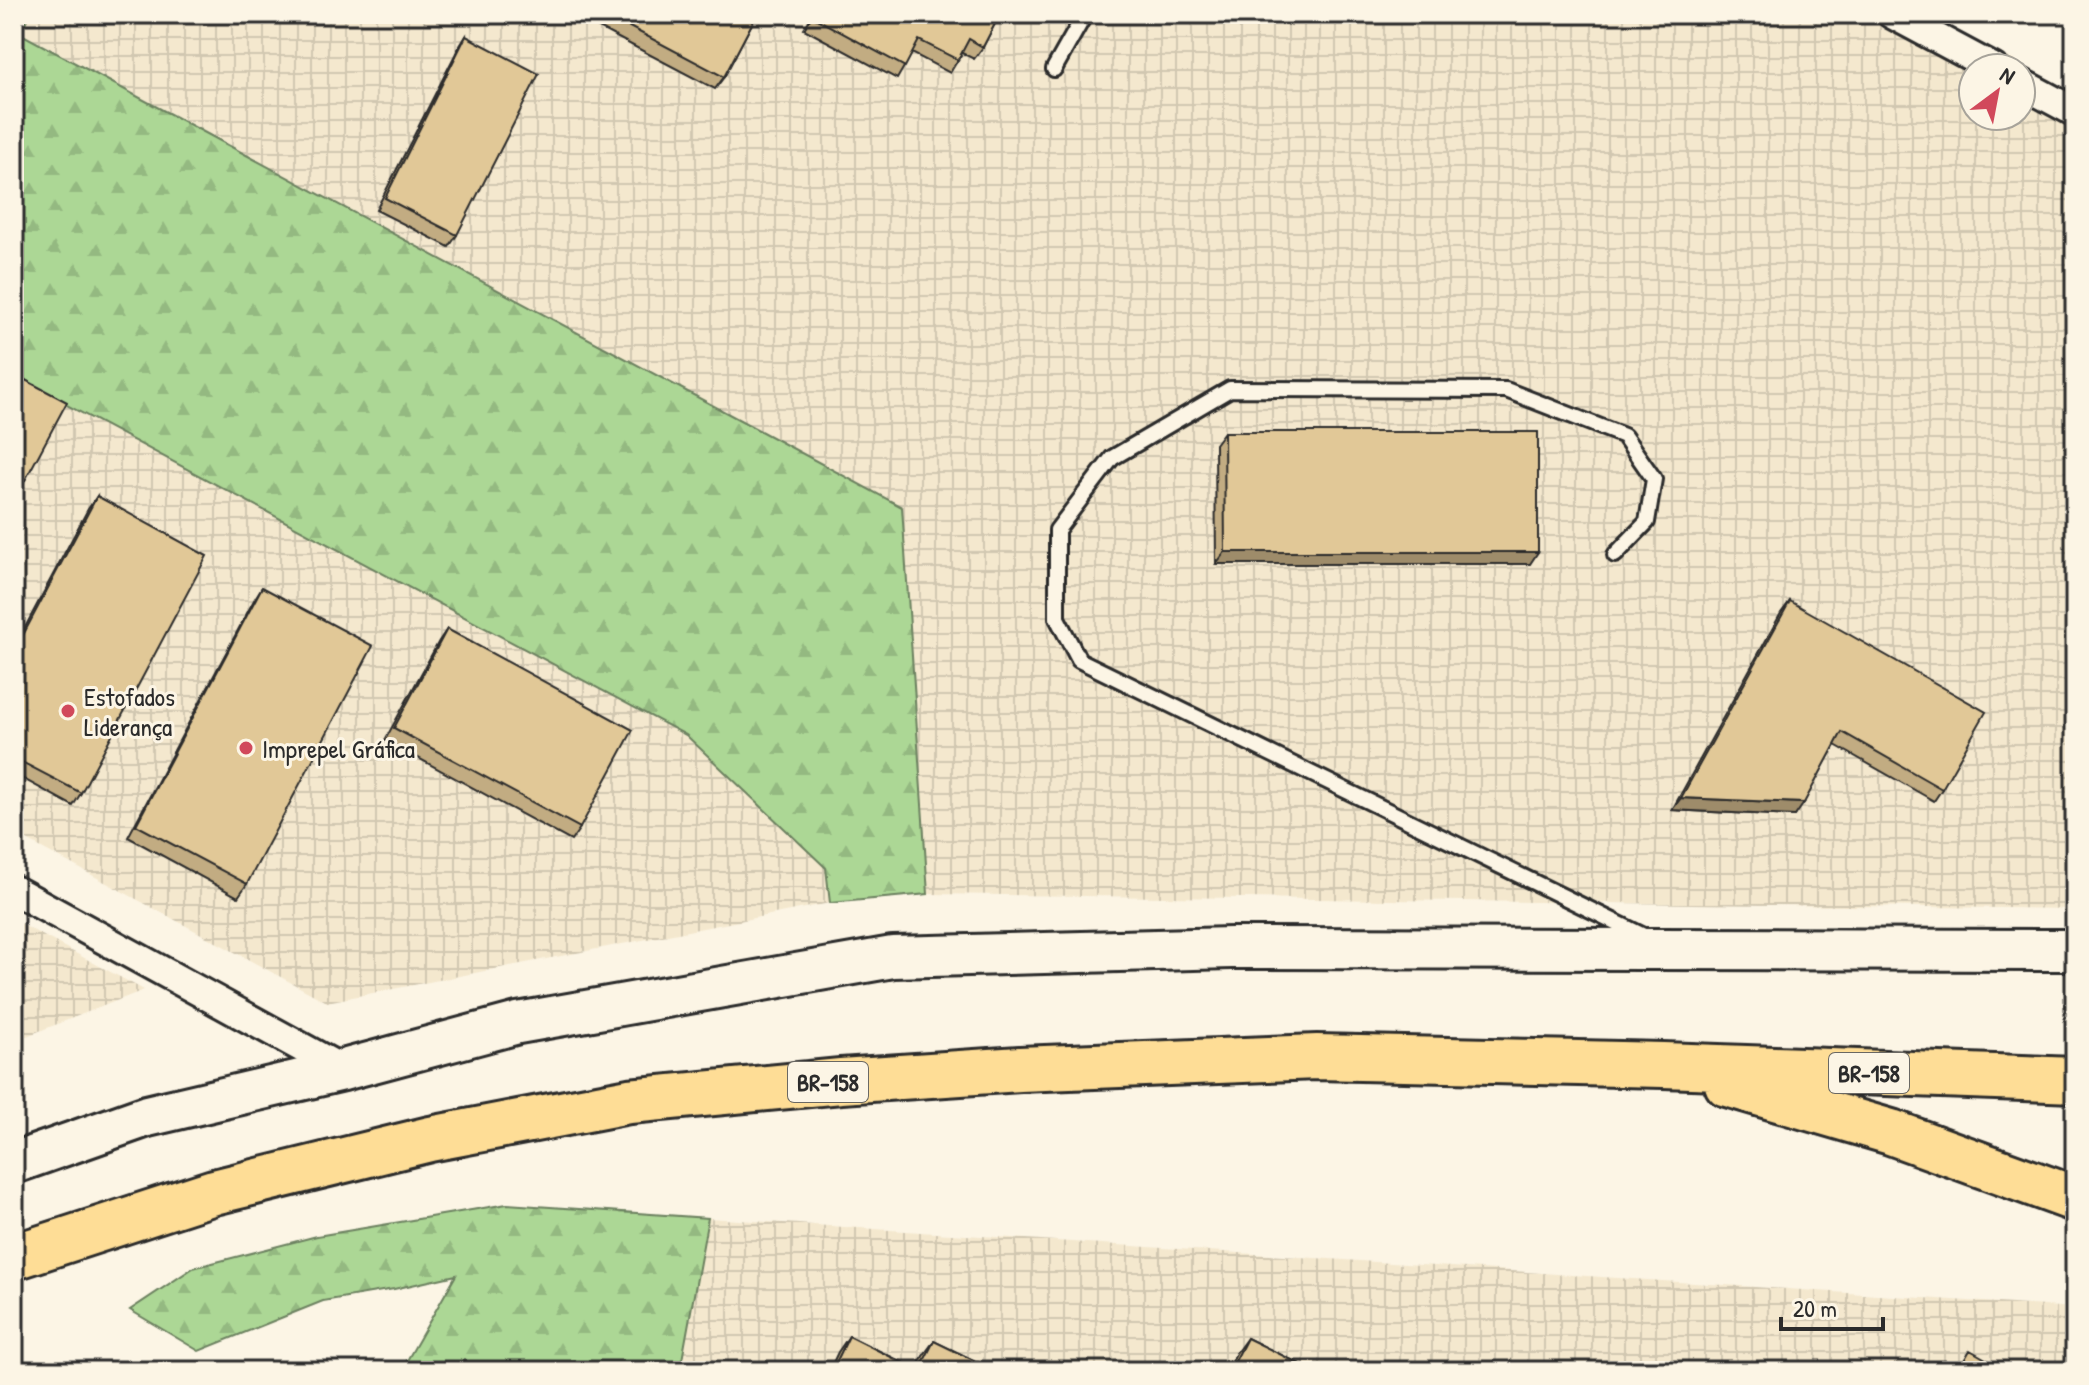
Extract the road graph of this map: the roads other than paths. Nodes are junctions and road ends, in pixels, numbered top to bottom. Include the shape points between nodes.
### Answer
1 (1085, 14) edge
2 (1892, 14) edge
3 (1940, 25) edge
4 (1973, 52) edge
5 (1054, 69) dead end
6 (2037, 92) edge
7 (2075, 112) edge
8 (1615, 555) dead end
9 (14, 890) edge
10 (2075, 950) edge
11 (1676, 951) junction
12 (1663, 1065) junction
13 (343, 1070) junction
14 (2075, 1080) edge
15 (14, 1163) edge
16 (2075, 1199) edge
17 (14, 1257) edge

1 - 5 lane
2 - 3 street
3 - 4 street
6 - 7 street
8 - 11 lane via 1647,522 1654,479 1624,436 1506,390 1230,389 1112,458 1066,518 1057,530 1057,618 1079,660
9 - 13 street
10 - 11 street
11 - 13 street via 1231,948 893,957 518,1023
12 - 14 highway, BR-158
12 - 16 highway via 1891,1132
12 - 17 highway, BR-158 via 1317,1057 1020,1069 629,1101 430,1139 214,1192
13 - 15 street via 147,1116

